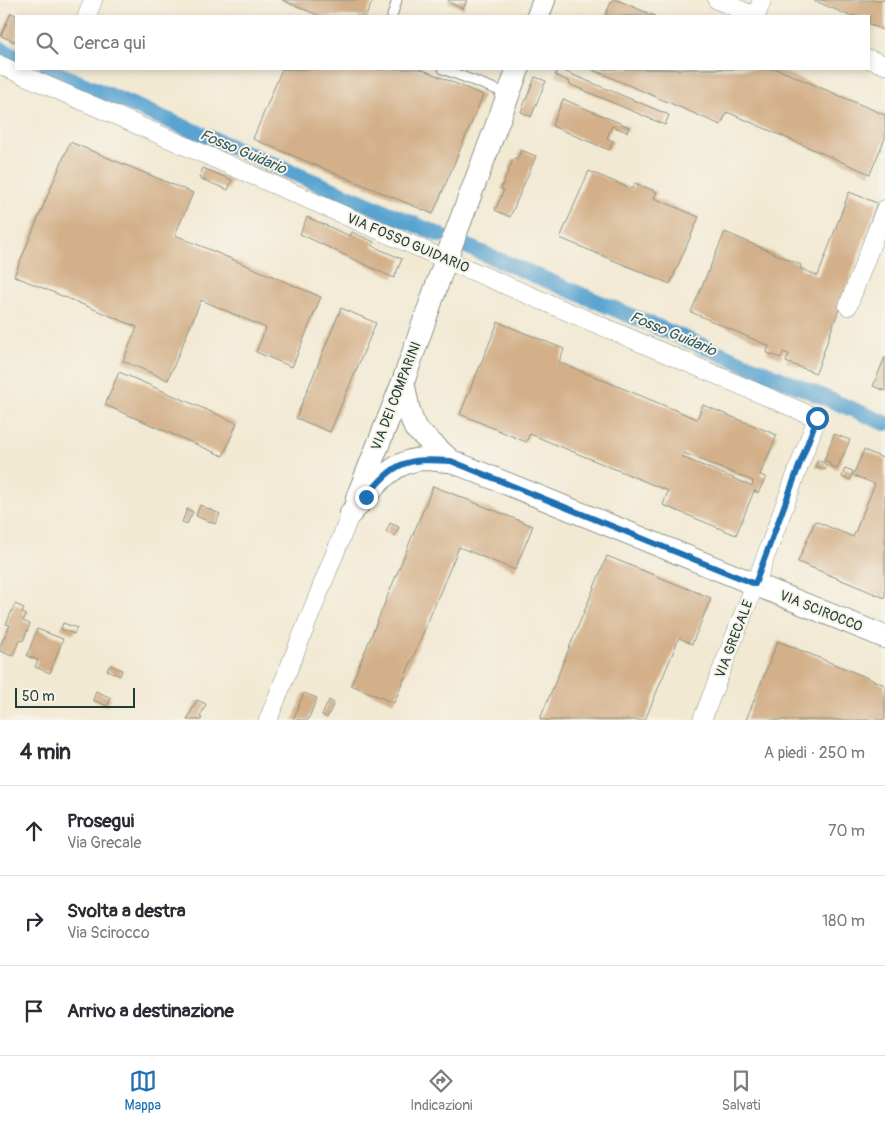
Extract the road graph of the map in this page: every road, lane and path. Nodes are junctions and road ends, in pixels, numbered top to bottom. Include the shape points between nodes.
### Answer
1 (93, 0) edge
2 (397, 0) edge
3 (544, 0) edge
4 (717, 0) edge
5 (762, 0) edge
6 (87, 15) edge
7 (392, 15) edge
8 (538, 15) edge
9 (753, 15) edge
10 (755, 15) edge
11 (870, 59) edge
12 (0, 65) edge
13 (885, 65) edge
14 (446, 70) edge
15 (518, 70) edge
16 (508, 94) junction
17 (885, 209) edge
18 (446, 259) junction
19 (848, 306) dead end
20 (403, 382) junction
21 (817, 418) joint
22 (418, 432) junction
23 (383, 433) junction
24 (423, 459) junction
25 (451, 461) junction
26 (351, 513) junction
27 (755, 584) junction
28 (885, 637) edge
29 (268, 720) edge
30 (702, 720) edge

1 - 6 street
2 - 7 lane
3 - 8 street
4 - 9 street
5 - 10 street
11 - 13 street
12 - 18 street, VIA FOSSO GUIDARIO
14 - 16 lane
15 - 16 street, VIA DEI COMPARINI
16 - 18 street, VIA DEI COMPARINI
17 - 19 street
18 - 20 street, VIA DEI COMPARINI
18 - 21 street, VIA FOSSO GUIDARIO
20 - 22 street, VIA SCIROCCO via 410,417
20 - 23 street, VIA DEI COMPARINI
21 - 27 street, VIA GRECALE
22 - 23 street, VIA SCIROCCO
22 - 25 street, VIA SCIROCCO
23 - 24 street, VIA SCIROCCO
23 - 26 street, VIA DEI COMPARINI
24 - 25 street, VIA SCIROCCO
24 - 26 street, VIA SCIROCCO via 391,470
25 - 27 street, VIA SCIROCCO
26 - 29 street, VIA DEI COMPARINI
27 - 28 street, VIA SCIROCCO
27 - 30 street, VIA GRECALE

